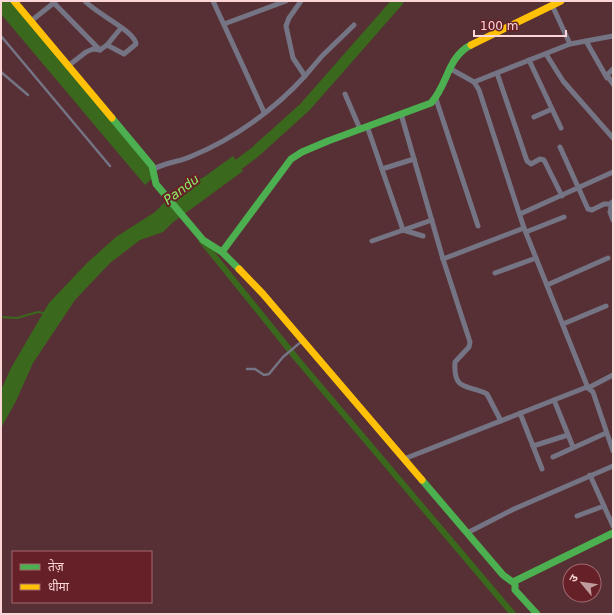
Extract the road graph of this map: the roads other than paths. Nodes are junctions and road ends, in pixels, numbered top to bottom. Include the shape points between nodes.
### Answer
1 (14, 1) edge
2 (85, 1) edge
3 (213, 1) edge
4 (286, 1) edge
5 (292, 1) edge
6 (300, 1) edge
7 (561, 1) edge
8 (54, 2) edge
9 (552, 6) junction
10 (31, 21) junction
11 (224, 24) junction
12 (354, 25) dead end
13 (121, 28) junction
14 (1, 36) edge
15 (613, 36) edge
16 (586, 41) junction
17 (570, 44) junction
18 (107, 46) junction
19 (100, 50) junction
20 (546, 54) junction
21 (529, 60) junction
22 (68, 66) junction
23 (449, 68) junction
24 (613, 69) edge
25 (1, 72) edge
26 (497, 73) junction
27 (305, 76) junction
28 (608, 78) junction
29 (474, 82) junction
30 (613, 84) edge
31 (345, 94) dead end
32 (28, 95) dead end
33 (436, 99) junction
34 (552, 109) junction
35 (264, 112) junction
36 (401, 114) junction
37 (534, 117) dead end
38 (367, 126) junction
39 (561, 128) dead end
40 (360, 129) junction
41 (613, 138) edge
42 (560, 147) dead end
43 (414, 159) junction
44 (110, 166) dead end
45 (154, 168) junction
46 (382, 169) junction
47 (613, 172) edge
48 (579, 188) junction
49 (562, 196) junction
50 (612, 202) edge
51 (520, 214) junction
52 (564, 217) dead end
53 (432, 220) junction
54 (613, 220) edge
55 (478, 226) dead end
56 (403, 230) junction
57 (525, 230) junction
58 (422, 236) dead end
59 (372, 241) dead end
60 (222, 252) junction
61 (536, 258) junction
62 (608, 258) dead end
63 (443, 259) junction
64 (495, 273) dead end
65 (547, 285) junction
66 (606, 306) dead end
67 (563, 324) junction
68 (301, 342) junction
69 (247, 369) dead end
70 (613, 375) edge
71 (588, 388) junction
72 (554, 400) junction
73 (520, 413) junction
74 (501, 421) junction
75 (606, 433) junction
76 (568, 435) junction
77 (533, 446) junction
78 (573, 447) junction
79 (612, 449) edge
80 (553, 457) dead end
81 (404, 460) junction
82 (613, 466) edge
83 (542, 469) dead end
84 (590, 475) junction
85 (604, 506) junction
86 (577, 516) dead end
87 (613, 526) edge
88 (467, 532) junction
89 (613, 533) edge
90 (514, 583) junction
91 (537, 614) edge

1 - 10 street
2 - 13 street
3 - 11 street
4 - 11 street
5 - 6 street
6 - 27 street via 286,26 293,58
7 - 9 street
8 - 10 street
8 - 19 street
9 - 17 street
9 - 23 street via 464,49 453,59
10 - 22 street
11 - 35 street
12 - 27 street
13 - 18 street
13 - 18 street via 135,39 134,46 121,54
14 - 44 lane
15 - 16 street
16 - 17 street
16 - 28 street
17 - 20 street
18 - 19 street
19 - 22 street via 86,52
20 - 21 street
20 - 41 street via 563,81
21 - 26 street
21 - 34 street
22 - 45 street
23 - 29 street
23 - 33 street
24 - 28 street via 608,72
25 - 32 lane
26 - 29 street
26 - 49 street via 527,161 531,164 540,159 544,160
27 - 35 street
28 - 30 street
29 - 51 street via 479,90
31 - 40 street
33 - 36 street
33 - 55 street
34 - 37 street
34 - 39 street
35 - 45 street via 246,127 202,152
36 - 38 street
36 - 43 street
38 - 40 street
38 - 46 street
40 - 60 street via 291,158
42 - 48 street
43 - 46 street
43 - 53 street
45 - 60 street via 156,184 203,240
46 - 56 street
47 - 48 street
48 - 49 street
48 - 50 street via 590,210
49 - 51 street
50 - 54 street via 610,212
51 - 57 street
52 - 57 street
53 - 56 street
53 - 63 street
56 - 58 street
56 - 59 street
57 - 61 street
57 - 63 street
60 - 68 street via 263,294
61 - 64 street
61 - 65 street
62 - 65 street
63 - 74 street via 470,342 469,347 455,362 457,379 466,389 487,394
65 - 67 street
66 - 67 street
67 - 71 street
68 - 69 lane via 266,375 255,369
68 - 81 street
70 - 71 street
71 - 72 street
71 - 75 street via 593,392
72 - 73 street
72 - 76 street
73 - 74 street
73 - 77 street
74 - 81 street
75 - 78 street
75 - 79 street
76 - 77 street
76 - 78 street
77 - 83 street
78 - 80 street
81 - 88 street
82 - 84 street
84 - 85 street
84 - 88 street
85 - 86 street
85 - 87 street
88 - 90 street via 503,575
89 - 90 street via 518,578
90 - 91 street via 515,590

